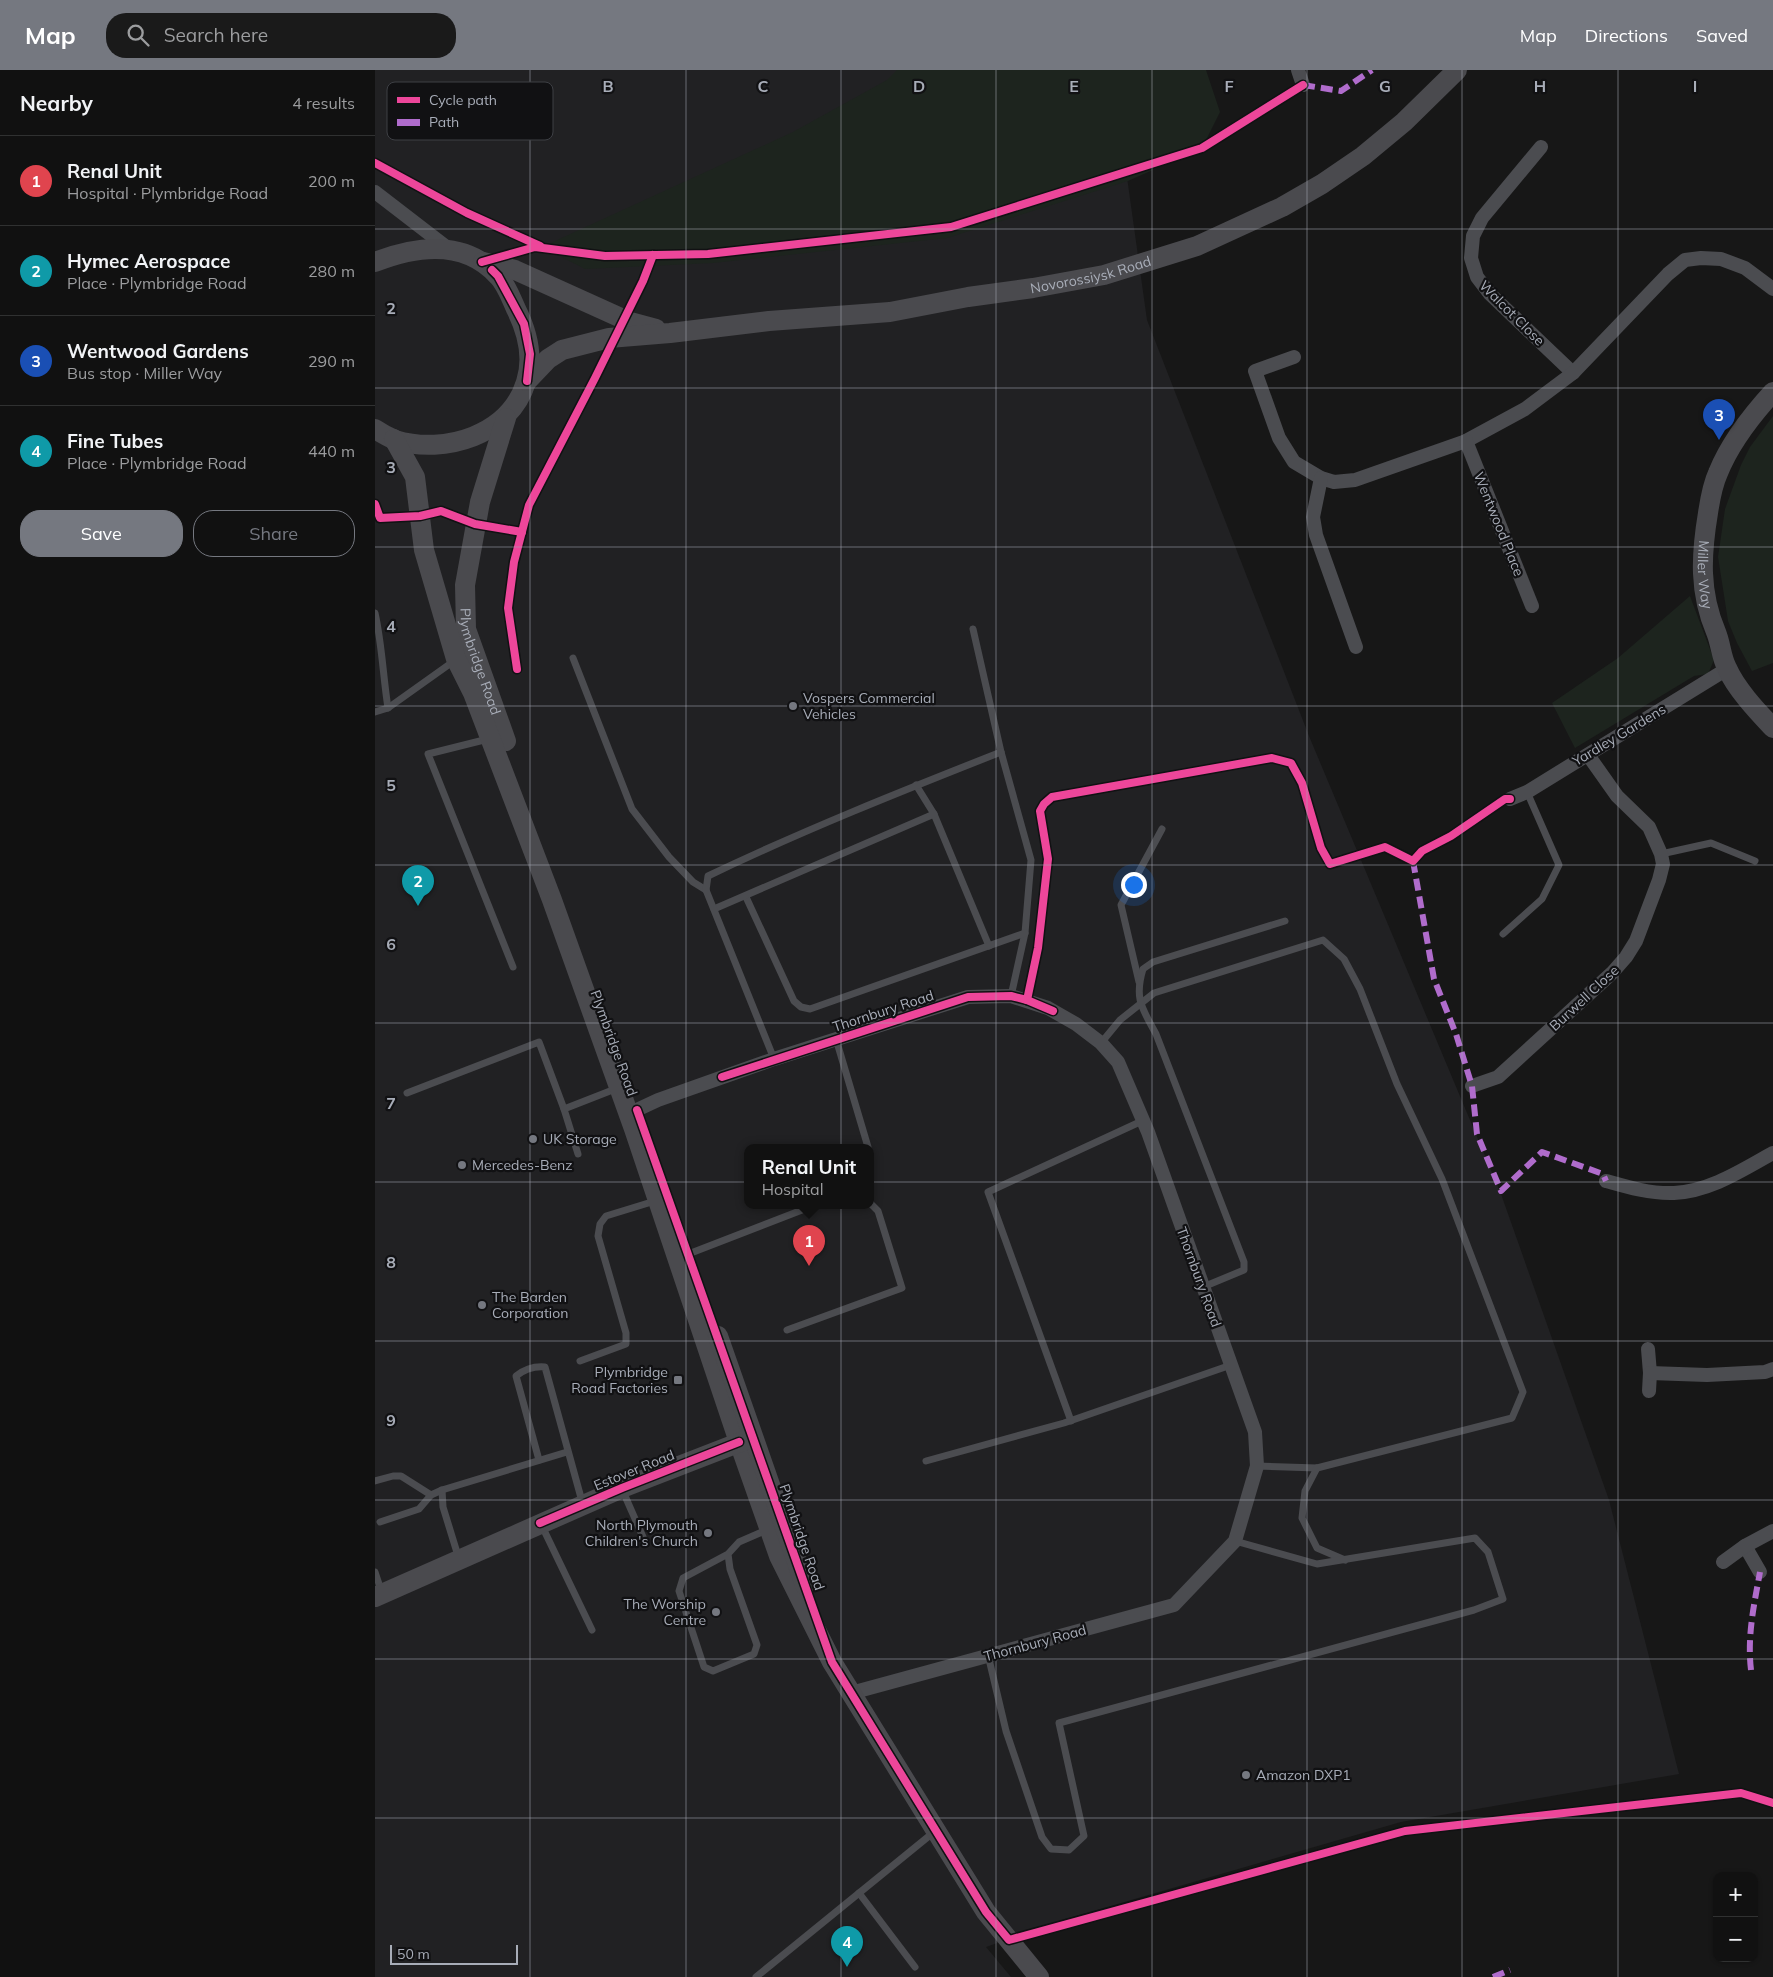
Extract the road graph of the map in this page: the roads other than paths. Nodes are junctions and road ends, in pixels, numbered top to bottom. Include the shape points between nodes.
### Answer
1 (1298, 70) edge
2 (1457, 70) edge
3 (1303, 86) dead end
4 (1541, 147) dead end
5 (375, 192) edge
6 (449, 249) junction
7 (375, 262) edge
8 (482, 262) junction
9 (1773, 289) edge
10 (670, 333) junction
11 (1294, 357) dead end
12 (1573, 373) junction
13 (527, 382) junction
14 (1773, 392) edge
15 (506, 418) junction
16 (375, 429) edge
17 (394, 439) junction
18 (1466, 441) junction
19 (1321, 478) junction
20 (1532, 606) dead end
21 (375, 613) edge
22 (973, 630) dead end
23 (1357, 647) dead end
24 (573, 658) dead end
25 (456, 659) junction
26 (1727, 669) junction
27 (387, 708) junction
28 (375, 712) edge
29 (1773, 728) edge
30 (497, 736) junction
31 (1001, 752) junction
32 (1588, 755) junction
33 (916, 785) junction
34 (1527, 792) junction
35 (1510, 799) dead end
36 (933, 814) junction
37 (1162, 828) dead end
38 (1661, 854) junction
39 (1755, 861) dead end
40 (706, 890) junction
41 (745, 897) junction
42 (714, 909) junction
43 (1285, 921) dead end
44 (1025, 933) junction
45 (1503, 934) dead end
46 (989, 946) junction
47 (513, 967) dead end
48 (1139, 982) junction
49 (1011, 996) junction
50 (1139, 1004) junction
51 (836, 1039) junction
52 (1101, 1043) junction
53 (774, 1059) junction
54 (624, 1085) junction
55 (1472, 1086) dead end
56 (407, 1093) dead end
57 (564, 1110) junction
58 (633, 1112) junction
59 (1142, 1121) junction
60 (867, 1144) edge
61 (1773, 1153) edge
62 (578, 1154) dead end
63 (1606, 1181) dead end
64 (663, 1198) junction
65 (874, 1207) edge
66 (805, 1209) edge
67 (683, 1256) junction
68 (1203, 1287) junction
69 (787, 1330) dead end
70 (1648, 1349) dead end
71 (580, 1361) dead end
72 (1231, 1365) junction
73 (1773, 1369) edge
74 (1650, 1373) junction
75 (1649, 1391) dead end
76 (1071, 1421) junction
77 (746, 1440) junction
78 (567, 1452) junction
79 (539, 1460) junction
80 (926, 1461) dead end
81 (1257, 1466) junction
82 (1317, 1468) junction
83 (375, 1481) edge
84 (622, 1488) junction
85 (442, 1490) junction
86 (431, 1495) junction
87 (583, 1505) junction
88 (380, 1522) dead end
89 (540, 1523) junction
90 (769, 1529) junction
91 (1773, 1532) edge
92 (643, 1537) dead end
93 (1235, 1541) junction
94 (1745, 1546) junction
95 (728, 1554) junction
96 (459, 1559) junction
97 (1345, 1560) junction
98 (1723, 1562) dead end
99 (375, 1572) edge
100 (1760, 1572) dead end
101 (379, 1596) edge
102 (592, 1630) dead end
103 (988, 1656) junction
104 (832, 1662) junction
105 (851, 1693) junction
106 (936, 1830) junction
107 (859, 1893) junction
108 (915, 1967) dead end
109 (756, 1977) edge
110 (1039, 1977) edge

1 - 3 street
2 - 10 main road, Novorossiysk Road via 1404,122 1323,184 1282,207 1197,246 1104,275 890,312 769,321
4 - 12 street, Walcot Close via 1481,218 1473,236 1471,258 1477,277 1490,294
5 - 6 street
6 - 7 main road via 423,248
6 - 8 main road
8 - 10 main road, Novorossiysk Road via 515,270 630,322
8 - 13 main road via 498,276 524,324 530,354
9 - 12 street via 1745,268 1721,259 1685,260
10 - 13 main road, Novorossiysk Road via 609,338 562,350 548,359
11 - 19 street via 1255,371 1279,438 1294,462
12 - 18 street via 1525,409
13 - 15 main road
14 - 26 main road, Miller Way via 1755,411 1731,447 1711,493 1705,526 1703,584 1708,614
15 - 17 main road via 473,437 455,443 429,445
15 - 30 main road, Plymbridge Road via 479,502 465,585 466,629
16 - 17 main road
17 - 25 main road, Plymbridge Road via 415,477 424,550
18 - 19 street via 1355,480 1334,482
18 - 20 street, Wentwood Place
19 - 23 street via 1313,517
21 - 27 lane
22 - 31 lane
24 - 40 lane via 632,809 669,856 693,882
25 - 27 lane
25 - 30 main road, Plymbridge Road
26 - 29 main road, Miller Way via 1752,706
26 - 32 street, Yardley Gardens
27 - 28 lane
30 - 47 lane via 428,754
30 - 54 main road, Plymbridge Road
31 - 33 lane
31 - 44 lane via 1031,860
32 - 34 street, Yardley Gardens
32 - 38 street, Burwell Close via 1617,796 1649,827
33 - 36 lane
33 - 40 lane via 708,876
34 - 35 street, Yardley Gardens
34 - 45 lane via 1559,865 1543,899
36 - 41 lane
36 - 46 lane
37 - 48 lane via 1121,905
38 - 39 lane via 1711,843
38 - 55 street, Burwell Close via 1663,864 1659,880 1636,941 1613,973 1498,1077
40 - 42 lane
41 - 42 lane
41 - 46 lane via 794,1001 810,1009
42 - 53 lane
43 - 48 lane via 1153,962 1143,969
44 - 46 lane
44 - 49 lane
48 - 50 lane
49 - 51 street, Thornbury Road via 968,997
49 - 52 street, Thornbury Road via 1048,1008
50 - 52 lane
50 - 68 lane via 1156,1034 1244,1262 1244,1270
50 - 82 lane via 1154,993 1323,940 1344,959 1360,989 1397,1084 1445,1188 1523,1392 1512,1418
51 - 53 street, Thornbury Road
51 - 60 lane
52 - 59 street, Thornbury Road via 1118,1062
53 - 58 street, Thornbury Road
54 - 57 lane
54 - 58 main road, Plymbridge Road
56 - 57 lane via 539,1042
57 - 62 lane
58 - 64 main road, Plymbridge Road
59 - 68 street, Thornbury Road
59 - 76 lane via 988,1192
61 - 63 street via 1717,1183 1681,1192 1636,1189
64 - 67 main road, Plymbridge Road
64 - 71 lane via 606,1216 601,1224 598,1236 626,1333 626,1344
65 - 69 lane via 903,1288
66 - 67 lane
67 - 77 main road, Plymbridge Road
68 - 72 street, Thornbury Road
70 - 74 street
72 - 76 lane
72 - 81 street, Thornbury Road via 1255,1432
73 - 74 street via 1707,1374
74 - 75 street
76 - 80 lane
77 - 84 main road, Estover Road
77 - 90 main road, Plymbridge Road
77 - 104 main road, Plymbridge Road
78 - 79 lane
78 - 79 lane via 545,1367 525,1370 516,1376
78 - 87 lane
79 - 85 lane
81 - 82 lane
81 - 93 street, Thornbury Road
82 - 97 lane via 1305,1491 1303,1518 1317,1548
83 - 86 lane via 401,1476
84 - 87 main road, Estover Road
84 - 92 lane
85 - 86 lane
85 - 96 lane via 443,1507
86 - 88 lane via 419,1509
87 - 89 main road, Estover Road
89 - 96 main road, Estover Road
89 - 102 lane
90 - 95 lane via 739,1542
90 - 104 main road, Plymbridge Road via 779,1556
91 - 94 street
93 - 97 lane via 1317,1564
93 - 103 street, Thornbury Road via 1174,1605
94 - 98 street
94 - 100 street
95 - 95 lane via 730,1570 757,1645 754,1654 713,1672 704,1667 679,1591 683,1578
96 - 101 main road, Estover Road
97 - 103 lane via 1475,1538 1488,1552 1503,1599 1474,1610 1059,1723 1084,1836 1069,1850 1051,1849 1042,1837 1006,1731
99 - 101 lane
103 - 105 street, Thornbury Road
104 - 105 main road, Plymbridge Road
105 - 106 main road, Plymbridge Road
106 - 107 lane
106 - 110 main road, Plymbridge Road via 986,1912
107 - 108 lane
107 - 109 lane

